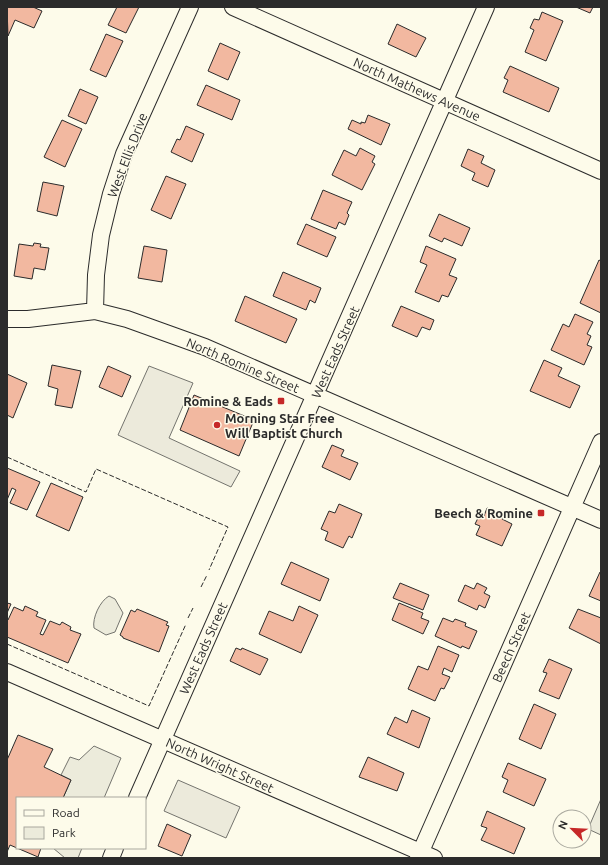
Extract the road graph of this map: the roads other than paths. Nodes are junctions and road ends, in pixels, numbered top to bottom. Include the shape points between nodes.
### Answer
1 (190, 7) edge
2 (233, 7) edge
3 (486, 7) edge
4 (445, 102) junction
5 (601, 171) edge
6 (95, 312) junction
7 (7, 319) edge
8 (315, 396) junction
9 (601, 442) edge
10 (571, 507) junction
11 (601, 520) edge
12 (7, 672) edge
13 (163, 740) junction
14 (137, 797) edge
15 (424, 856) edge

1 - 6 street, West Ellis Drive via 124,154 111,194 101,235
2 - 4 street, North Mathews Avenue
3 - 4 street, West Eads Street
4 - 5 street, North Mathews Avenue
4 - 8 street, West Eads Street
6 - 7 street, North Romine Street
6 - 8 street, North Romine Street via 126,319 205,347
8 - 10 street, North Romine Street
8 - 13 street, West Eads Street
9 - 10 street, Beech Street
10 - 11 street, North Romine Street
10 - 15 street, Beech Street
12 - 13 street, North Wright Street
13 - 14 street, West Eads Street
13 - 15 street, North Wright Street

